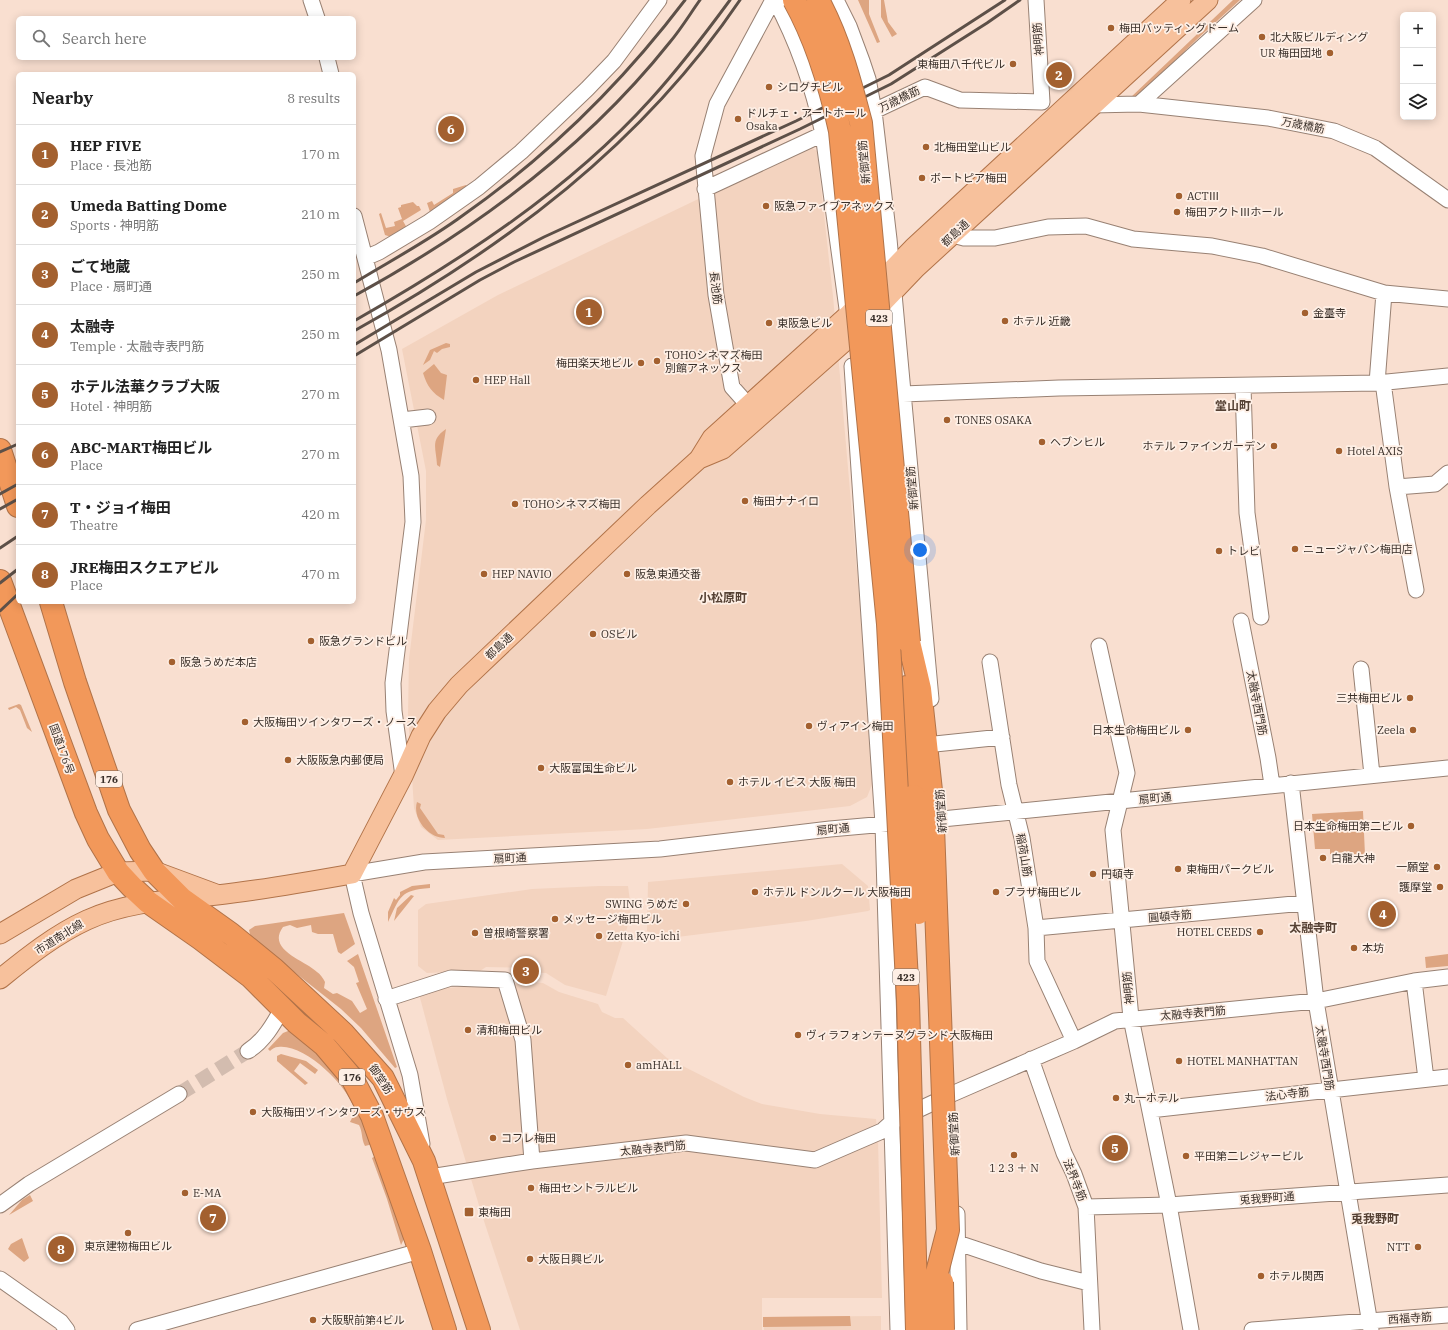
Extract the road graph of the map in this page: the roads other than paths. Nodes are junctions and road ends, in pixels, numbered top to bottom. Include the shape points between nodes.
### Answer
1 (311, 0) edge
2 (659, 0) edge
3 (774, 0) edge
4 (794, 0) edge
5 (818, 0) edge
6 (836, 0) edge
7 (1036, 0) edge
8 (1181, 0) edge
9 (1208, 0) edge
10 (1254, 0) edge
11 (316, 16) edge
12 (328, 60) edge
13 (330, 72) edge
14 (1042, 102) junction
15 (1139, 104) junction
16 (1092, 105) junction
17 (874, 111) junction
18 (1062, 123) junction
19 (823, 134) junction
20 (705, 189) junction
21 (1448, 200) edge
22 (356, 224) edge
23 (953, 235) junction
24 (365, 258) junction
25 (892, 272) junction
26 (893, 293) junction
27 (1384, 293) junction
28 (1448, 300) edge
29 (848, 315) junction
30 (851, 336) junction
31 (1448, 376) edge
32 (1380, 383) junction
33 (1243, 386) junction
34 (903, 394) junction
35 (753, 412) junction
36 (428, 417) dead end
37 (402, 420) junction
38 (0, 450) edge
39 (1448, 473) edge
40 (1397, 488) junction
41 (16, 500) edge
42 (0, 581) edge
43 (1416, 590) dead end
44 (52, 604) edge
45 (1261, 617) dead end
46 (1241, 621) dead end
47 (888, 624) junction
48 (909, 642) junction
49 (1099, 646) dead end
50 (990, 662) dead end
51 (1361, 669) dead end
52 (1002, 737) junction
53 (935, 744) junction
54 (1448, 768) edge
55 (1372, 775) junction
56 (403, 776) junction
57 (1291, 783) junction
58 (1272, 785) junction
59 (1121, 801) junction
60 (1014, 812) junction
61 (942, 819) junction
62 (883, 824) junction
63 (154, 870) junction
64 (118, 872) junction
65 (352, 874) junction
66 (219, 895) junction
67 (182, 899) junction
68 (148, 902) junction
69 (1304, 903) junction
70 (1122, 920) junction
71 (1036, 928) junction
72 (0, 934) edge
73 (1448, 977) edge
74 (0, 979) edge
75 (1414, 981) junction
76 (386, 999) junction
77 (1316, 1001) junction
78 (282, 1009) junction
79 (1131, 1018) junction
80 (1074, 1041) junction
81 (248, 1051) tunnel mouth
82 (1031, 1059) junction
83 (1448, 1077) edge
84 (1426, 1079) junction
85 (1330, 1090) junction
86 (179, 1094) tunnel mouth
87 (952, 1094) junction
88 (1150, 1110) junction
89 (892, 1122) junction
90 (532, 1161) junction
91 (427, 1169) junction
92 (1448, 1185) edge
93 (1349, 1192) junction
94 (0, 1205) edge
95 (1169, 1205) junction
96 (1086, 1207) junction
97 (958, 1243) junction
98 (420, 1251) junction
99 (0, 1279) edge
100 (1090, 1283) junction
101 (1448, 1315) edge
102 (1371, 1325) edge
103 (67, 1330) edge
104 (137, 1330) edge
105 (445, 1330) edge
106 (479, 1330) edge
107 (898, 1330) edge
108 (910, 1330) edge
109 (917, 1330) edge
110 (923, 1330) edge
111 (932, 1330) edge
112 (944, 1330) edge
113 (959, 1330) edge
114 (1092, 1330) edge
115 (1191, 1330) edge
116 (1252, 1330) edge

1 - 11 street
2 - 24 street via 614,61 521,152 479,187 429,222
3 - 19 street via 788,24 806,67
3 - 20 street, 長池筋 via 717,104 703,156
4 - 47 highway, 423, bridge via 811,33 829,82 840,131
5 - 48 highway, 新御堂筋 / 423, bridge via 831,26 848,73 861,123
6 - 17 street, 新御堂筋 via 862,60
7 - 14 street, 神明筋
8 - 18 main road, 都島通
9 - 16 main road, 都島通
10 - 15 street
12 - 13 street
14 - 17 street, 万歳橋筋 via 960,100 925,87
14 - 18 street
15 - 16 street, 万歳橋筋
15 - 21 street, 万歳橋筋 via 1268,118 1334,131 1375,148
16 - 18 main road, 都島通
17 - 25 street, 新御堂筋
18 - 23 main road, 都島通
18 - 25 main road, 都島通 via 913,248
19 - 20 street
19 - 29 street
20 - 35 street, 長池筋 via 716,294 732,388
22 - 24 street
23 - 26 main road, 都島通
23 - 27 street via 964,238 995,238 1048,227 1086,226 1133,239 1212,246 1262,256
24 - 37 street via 389,350
25 - 26 street, 新御堂筋
25 - 29 main road, 都島通
26 - 30 main road, 都島通
26 - 34 street, 新御堂筋
27 - 28 street
27 - 32 street
29 - 30 street
29 - 35 main road, 都島通
30 - 35 main road, 都島通
30 - 62 street
31 - 32 street
32 - 33 street
32 - 40 street
33 - 34 street via 1059,388
33 - 45 street via 1247,513
34 - 53 street, 新御堂筋
35 - 56 main road, 都島通 via 712,438 699,459 459,685 428,724
36 - 37 street
37 - 56 street via 411,476 413,522 393,682 394,711
38 - 41 highway
39 - 40 street via 1435,484
40 - 43 street
42 - 64 highway, 国道176号 / 176 via 86,813
44 - 63 highway, 176 via 75,682 119,810 133,838
46 - 58 street, 太融寺西門筋
47 - 108 highway, 423, bridge via 885,685
47 - 109 highway, 423, bridge via 908,1000
48 - 110 highway, 423, bridge via 920,689 932,800 948,1230
48 - 111 highway, 423, bridge via 906,694 914,796
48 - 112 highway, 423, bridge via 923,807
49 - 59 street, 神明筋 via 1128,773
50 - 52 street, 稲荷山筋
51 - 55 street
52 - 53 street
52 - 60 street, 稲荷山筋
53 - 61 street, 新御堂筋
54 - 55 street, 扇町通
55 - 57 street, 扇町通
56 - 65 main road, 都島通
57 - 58 street, 扇町通
57 - 69 street, 太融寺西門筋
58 - 59 street, 扇町通
59 - 60 street, 扇町通
59 - 70 street, 神明筋 via 1113,830
60 - 61 street, 扇町通
60 - 71 street, 稲荷山筋 via 1022,838
61 - 62 street, 扇町通
61 - 87 street, 新御堂筋
62 - 65 street, 扇町通 via 660,849 424,862
62 - 89 street
63 - 64 main road
63 - 66 main road
63 - 67 highway, 176
64 - 68 highway, 国道176号 / 176
64 - 72 main road via 76,890
65 - 66 main road, 扇町通
65 - 76 street
66 - 67 main road, 扇町通
67 - 68 main road, 市道南北線
67 - 91 highway, 御堂筋 / 176 via 231,934 274,970 362,1052 383,1078
68 - 74 main road, 市道南北線 via 112,910 82,922 28,957
68 - 78 highway, 176 via 251,977
69 - 70 street, 圓頓寺筋
69 - 77 street, 太融寺西門筋
70 - 71 street, 圓頓寺筋
70 - 79 street, 神明筋
71 - 80 street, 稲荷山筋 via 1037,961
73 - 75 street, 太融寺表門筋
75 - 77 street, 太融寺表門筋
75 - 84 street
76 - 90 street via 451,978 506,980 523,1040
76 - 91 street via 410,1075
77 - 79 street, 太融寺表門筋
77 - 85 street, 太融寺西門筋
78 - 81 street via 272,1028
78 - 98 highway, 176 via 324,1045 352,1078 372,1116
79 - 80 street, 太融寺表門筋 via 1115,1021
79 - 88 street, 神明筋
80 - 82 street, 太融寺表門筋
82 - 87 street, 太融寺表門筋
82 - 96 street, 法界寺筋
83 - 84 street, 法心寺筋
84 - 85 street, 法心寺筋
85 - 88 street, 法心寺筋
85 - 93 street, 太融寺西門筋
86 - 94 street via 29,1184
87 - 89 street, 太融寺表門筋
87 - 97 street, 新御堂筋
88 - 95 street, 神明筋
89 - 90 street, 太融寺表門筋 via 882,1131 815,1160 686,1144
89 - 107 street
90 - 91 street, 太融寺表門筋
91 - 106 highway, 御堂筋 / 176
92 - 93 street, 兎我野町通
93 - 95 street, 兎我野町通
93 - 102 street, 太融寺西門筋
95 - 96 street, 兎我野町通
95 - 115 street, 神明筋
96 - 100 street, 法界寺筋
97 - 100 street via 1041,1271
97 - 113 street, 新御堂筋
98 - 104 street
98 - 105 highway, 176
99 - 103 street via 61,1322
100 - 114 street, 法界寺筋
101 - 102 street, 西福寺筋
102 - 116 street, 西福寺筋

